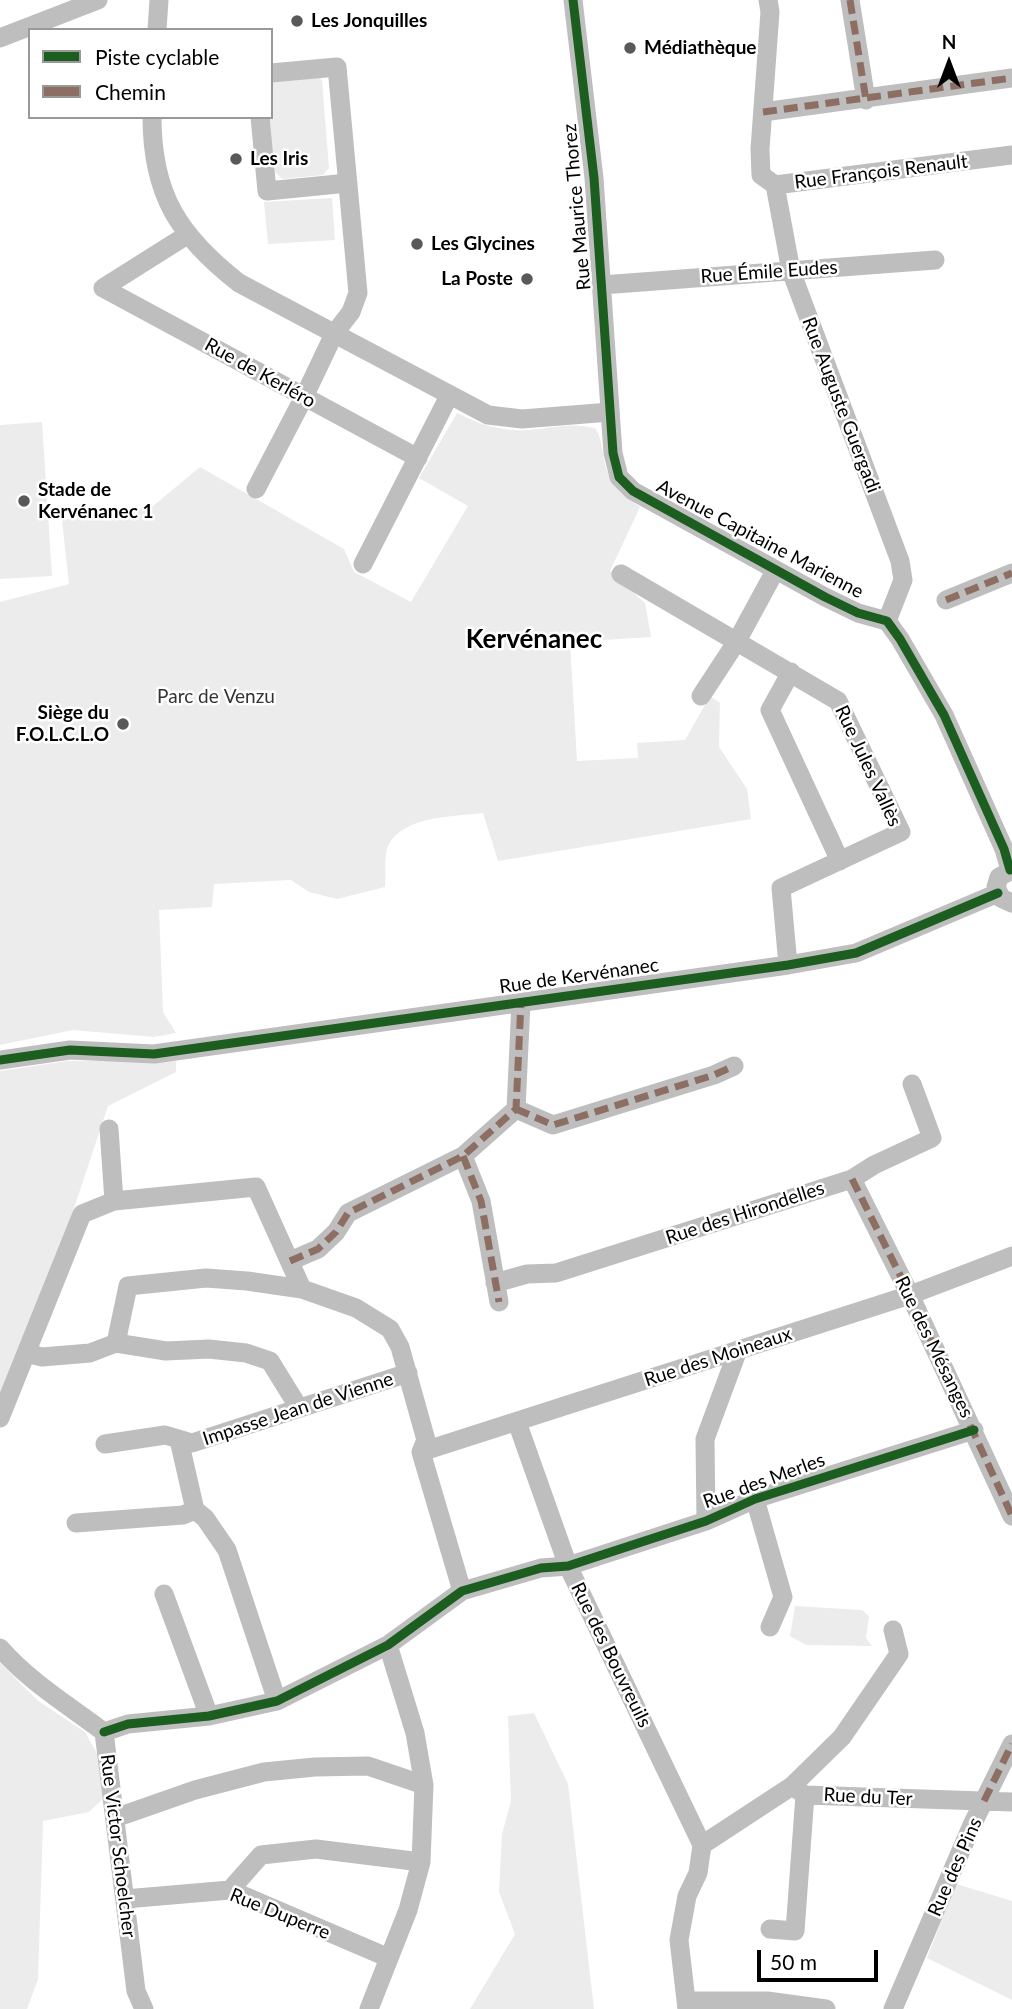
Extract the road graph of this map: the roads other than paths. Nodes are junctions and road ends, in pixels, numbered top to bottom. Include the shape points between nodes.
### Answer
1 (98, 0) edge
2 (158, 0) edge
3 (165, 0) edge
4 (573, 0) edge
5 (768, 0) edge
6 (850, 0) edge
7 (158, 28) edge
8 (0, 38) edge
9 (273, 73) edge
10 (1012, 78) edge
11 (866, 100) junction
12 (764, 112) junction
13 (152, 119) edge
14 (260, 119) edge
15 (1012, 155) edge
16 (348, 183) junction
17 (775, 185) junction
18 (187, 235) junction
19 (935, 260) dead end
20 (791, 271) junction
21 (602, 285) junction
22 (334, 334) junction
23 (449, 396) junction
24 (304, 397) junction
25 (610, 412) junction
26 (418, 458) junction
27 (256, 489) dead end
28 (362, 564) dead end
29 (775, 570) junction
30 (1012, 573) edge
31 (621, 574) dead end
32 (946, 600) dead end
33 (887, 621) junction
34 (737, 641) junction
35 (791, 672) junction
36 (701, 696) dead end
37 (840, 861) junction
38 (1011, 870) edge
39 (1008, 901) edge
40 (789, 965) junction
41 (521, 1002) junction
42 (0, 1060) edge
43 (734, 1066) dead end
44 (912, 1084) dead end
45 (516, 1109) junction
46 (109, 1129) dead end
47 (463, 1156) junction
48 (852, 1179) junction
49 (114, 1201) junction
50 (1012, 1256) edge
51 (290, 1261) junction
52 (302, 1289) junction
53 (910, 1295) junction
54 (116, 1343) junction
55 (738, 1350) junction
56 (26, 1353) junction
57 (408, 1373) junction
58 (299, 1408) junction
59 (0, 1418) edge
60 (517, 1422) junction
61 (974, 1430) junction
62 (179, 1440) junction
63 (105, 1444) dead end
64 (421, 1452) junction
65 (755, 1499) junction
66 (195, 1510) junction
67 (1012, 1516) edge
68 (706, 1521) junction
69 (76, 1523) dead end
70 (568, 1566) junction
71 (462, 1591) junction
72 (164, 1594) dead end
73 (770, 1627) dead end
74 (893, 1630) dead end
75 (388, 1645) junction
76 (0, 1647) edge
77 (277, 1701) junction
78 (209, 1716) junction
79 (104, 1732) junction
80 (1012, 1744) edge
81 (424, 1785) junction
82 (799, 1790) junction
83 (984, 1801) junction
84 (1012, 1802) edge
85 (115, 1818) junction
86 (702, 1845) junction
87 (421, 1862) junction
88 (230, 1890) junction
89 (125, 1899) junction
90 (770, 1929) dead end
91 (389, 1958) junction
92 (686, 2005) edge
93 (144, 2009) edge
94 (369, 2009) edge
95 (826, 2009) edge
96 (892, 2009) edge

1 - 8 street
2 - 3 street
2 - 7 street
4 - 21 street, Rue Maurice Thorez
5 - 12 street, Rue François Renault
6 - 11 street
9 - 16 street via 337,67
10 - 11 street
11 - 12 street
12 - 17 street, Rue François Renault via 761,175
13 - 18 street via 156,170
14 - 16 street via 267,191
15 - 17 street, Rue François Renault
16 - 22 street via 358,293 351,312
17 - 20 street, Rue Auguste Guergadi
18 - 22 street via 239,283
18 - 24 street, Rue de Kerléro via 103,288
19 - 20 street, Rue Émile Eudes
20 - 21 street, Rue Émile Eudes
20 - 33 street, Rue Auguste Guergadi via 900,561 903,580
21 - 25 street, Rue Maurice Thorez
22 - 23 street
22 - 24 street
23 - 25 street via 505,419
23 - 26 street
24 - 26 street, Rue de Kerléro
24 - 27 street
25 - 29 street, Avenue Capitaine Marienne via 613,453 620,477 633,491
26 - 28 street
29 - 33 street, Avenue Capitaine Marienne via 858,613
29 - 34 street
30 - 32 street
31 - 34 street, Rue Jules Vallès
33 - 38 street via 944,715
34 - 35 street, Rue Jules Vallès
34 - 36 street
35 - 37 street via 770,710
35 - 37 street, Rue Jules Vallès via 838,701 901,832
37 - 40 street, Rue Jules Vallès via 781,888
38 - 39 street via 999,877 996,887
39 - 40 street, Rue de Kervénanec via 856,953
40 - 41 street, Rue de Kervénanec
41 - 42 street, Rue de Kervénanec via 154,1054 70,1050
41 - 45 street
43 - 45 street via 553,1125
44 - 48 street, Rue des Hirondelles via 932,1138
45 - 47 street
46 - 49 street
47 - 48 street, Rue des Hirondelles via 481,1201 497,1292 527,1274 556,1273
47 - 51 street via 348,1213 318,1249
48 - 53 street, Rue des Mésanges
49 - 51 street via 256,1187
49 - 56 street via 82,1214
50 - 53 street, Rue des Moineaux
51 - 52 street
52 - 54 street via 206,1278 128,1286
52 - 57 street via 356,1308 390,1329
53 - 55 street, Rue des Moineaux
53 - 61 street, Rue des Mésanges
54 - 56 street via 90,1353 42,1357
54 - 58 street via 166,1351 246,1353 270,1361
55 - 60 street, Rue des Moineaux
55 - 68 street via 705,1439
56 - 59 street
57 - 58 street, Impasse Jean de Vienne
57 - 64 street via 426,1440
58 - 62 street, Impasse Jean de Vienne via 192,1443
60 - 64 street, Rue des Moineaux
60 - 70 street, Rue des Bouvreuils
61 - 65 street, Rue des Merles
61 - 67 street, Rue des Mésanges
62 - 63 street, Impasse Jean de Vienne via 165,1435
62 - 66 street
64 - 71 street
65 - 68 street, Rue des Merles
65 - 73 street via 783,1597
66 - 69 street via 183,1515
66 - 77 street via 227,1550
68 - 70 street, Rue des Merles
70 - 71 street, Rue des Merles via 541,1568
70 - 86 street, Rue des Bouvreuils
71 - 75 street, Rue des Merles
72 - 78 street
74 - 82 street via 899,1654
75 - 77 street, Rue des Merles
75 - 81 street via 415,1733
76 - 79 street, Rue Victor Schoelcher via 43,1689
77 - 78 street, Rue des Merles
78 - 79 street, Rue des Merles via 128,1724
79 - 85 street, Rue Victor Schoelcher
80 - 83 street, Rue des Pins
81 - 85 street via 368,1766 264,1772
81 - 87 street
82 - 83 street, Rue du Ter
82 - 86 street
82 - 90 street via 795,1931
83 - 84 street, Rue du Ter
83 - 96 street, Rue des Pins
85 - 89 street, Rue Victor Schoelcher
86 - 92 street via 679,1940
87 - 88 street via 316,1849 261,1855
87 - 91 street
88 - 89 street, Rue Duperre
88 - 91 street, Rue Duperre
89 - 93 street, Rue Victor Schoelcher via 136,1991
91 - 94 street
92 - 95 street via 767,2001

